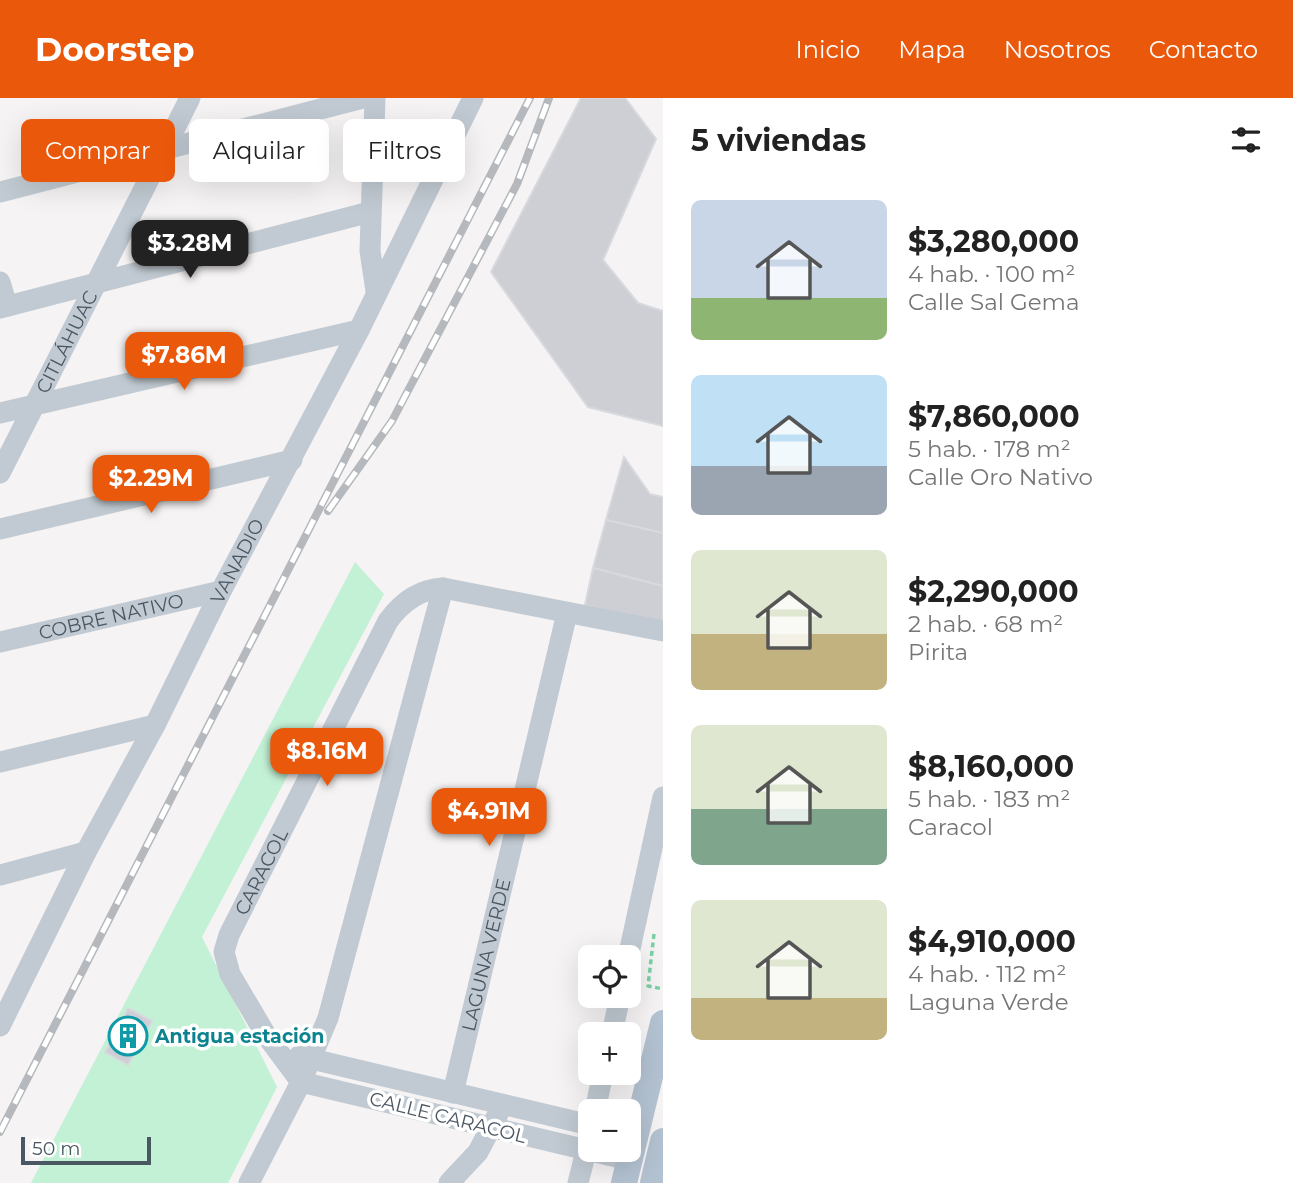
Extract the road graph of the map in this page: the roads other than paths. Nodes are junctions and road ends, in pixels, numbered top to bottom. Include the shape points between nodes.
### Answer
1 (190, 98) edge
2 (363, 98) edge
3 (375, 98) edge
4 (473, 98) edge
5 (175, 126) edge
6 (175, 148) edge
7 (40, 182) edge
8 (146, 182) edge
9 (0, 192) edge
10 (370, 212) junction
11 (0, 282) edge
12 (95, 283) junction
13 (376, 291) junction
14 (3, 307) edge
15 (359, 330) junction
16 (34, 405) junction
17 (0, 413) edge
18 (292, 460) junction
19 (0, 473) edge
20 (0, 529) edge
21 (443, 588) junction
22 (221, 591) junction
23 (567, 613) junction
24 (663, 631) edge
25 (0, 642) edge
26 (155, 725) junction
27 (0, 762) edge
28 (663, 797) edge
29 (86, 852) junction
30 (0, 875) edge
31 (631, 945) edge
32 (7, 1003) edge
33 (663, 1023) edge
34 (0, 1026) edge
35 (281, 1054) junction
36 (312, 1058) junction
37 (301, 1082) junction
38 (453, 1093) junction
39 (641, 1101) edge
40 (503, 1103) junction
41 (578, 1122) edge
42 (493, 1126) junction
43 (663, 1141) edge
44 (578, 1142) edge
45 (583, 1162) edge
46 (249, 1183) edge
47 (450, 1183) edge
48 (578, 1183) edge
49 (653, 1183) edge

1 - 5 street, CITLÁHUAC
2 - 6 street
3 - 10 street
4 - 13 street, VANADIO
7 - 9 street
8 - 12 street, CITLÁHUAC
10 - 12 street
10 - 13 street via 370,262
11 - 14 street
12 - 14 street
12 - 16 street, CITLÁHUAC
13 - 15 street, VANADIO
15 - 16 street
15 - 18 street, VANADIO
16 - 17 street
16 - 19 street, CITLÁHUAC
18 - 20 street
18 - 22 street, VANADIO
21 - 23 street
21 - 35 street, CARACOL via 408,599 388,621 229,935 225,952 230,974
21 - 36 street via 334,999
22 - 25 street, COBRE NATIVO
22 - 26 street, VANADIO
23 - 24 street
23 - 38 street, LAGUNA VERDE
26 - 27 street
26 - 29 street, VANADIO
28 - 31 street
29 - 30 street
29 - 32 street, VANADIO
32 - 34 street, VANADIO
33 - 39 main road
35 - 36 street, CALLE CARACOL
35 - 37 street
36 - 37 street
36 - 38 street, CALLE CARACOL
37 - 42 street, CALLE CARACOL
37 - 46 street
38 - 40 street, CALLE CARACOL
40 - 41 street, CALLE CARACOL
40 - 42 street
42 - 44 street, CALLE CARACOL
42 - 47 street via 478,1152
43 - 49 main road
45 - 48 street

